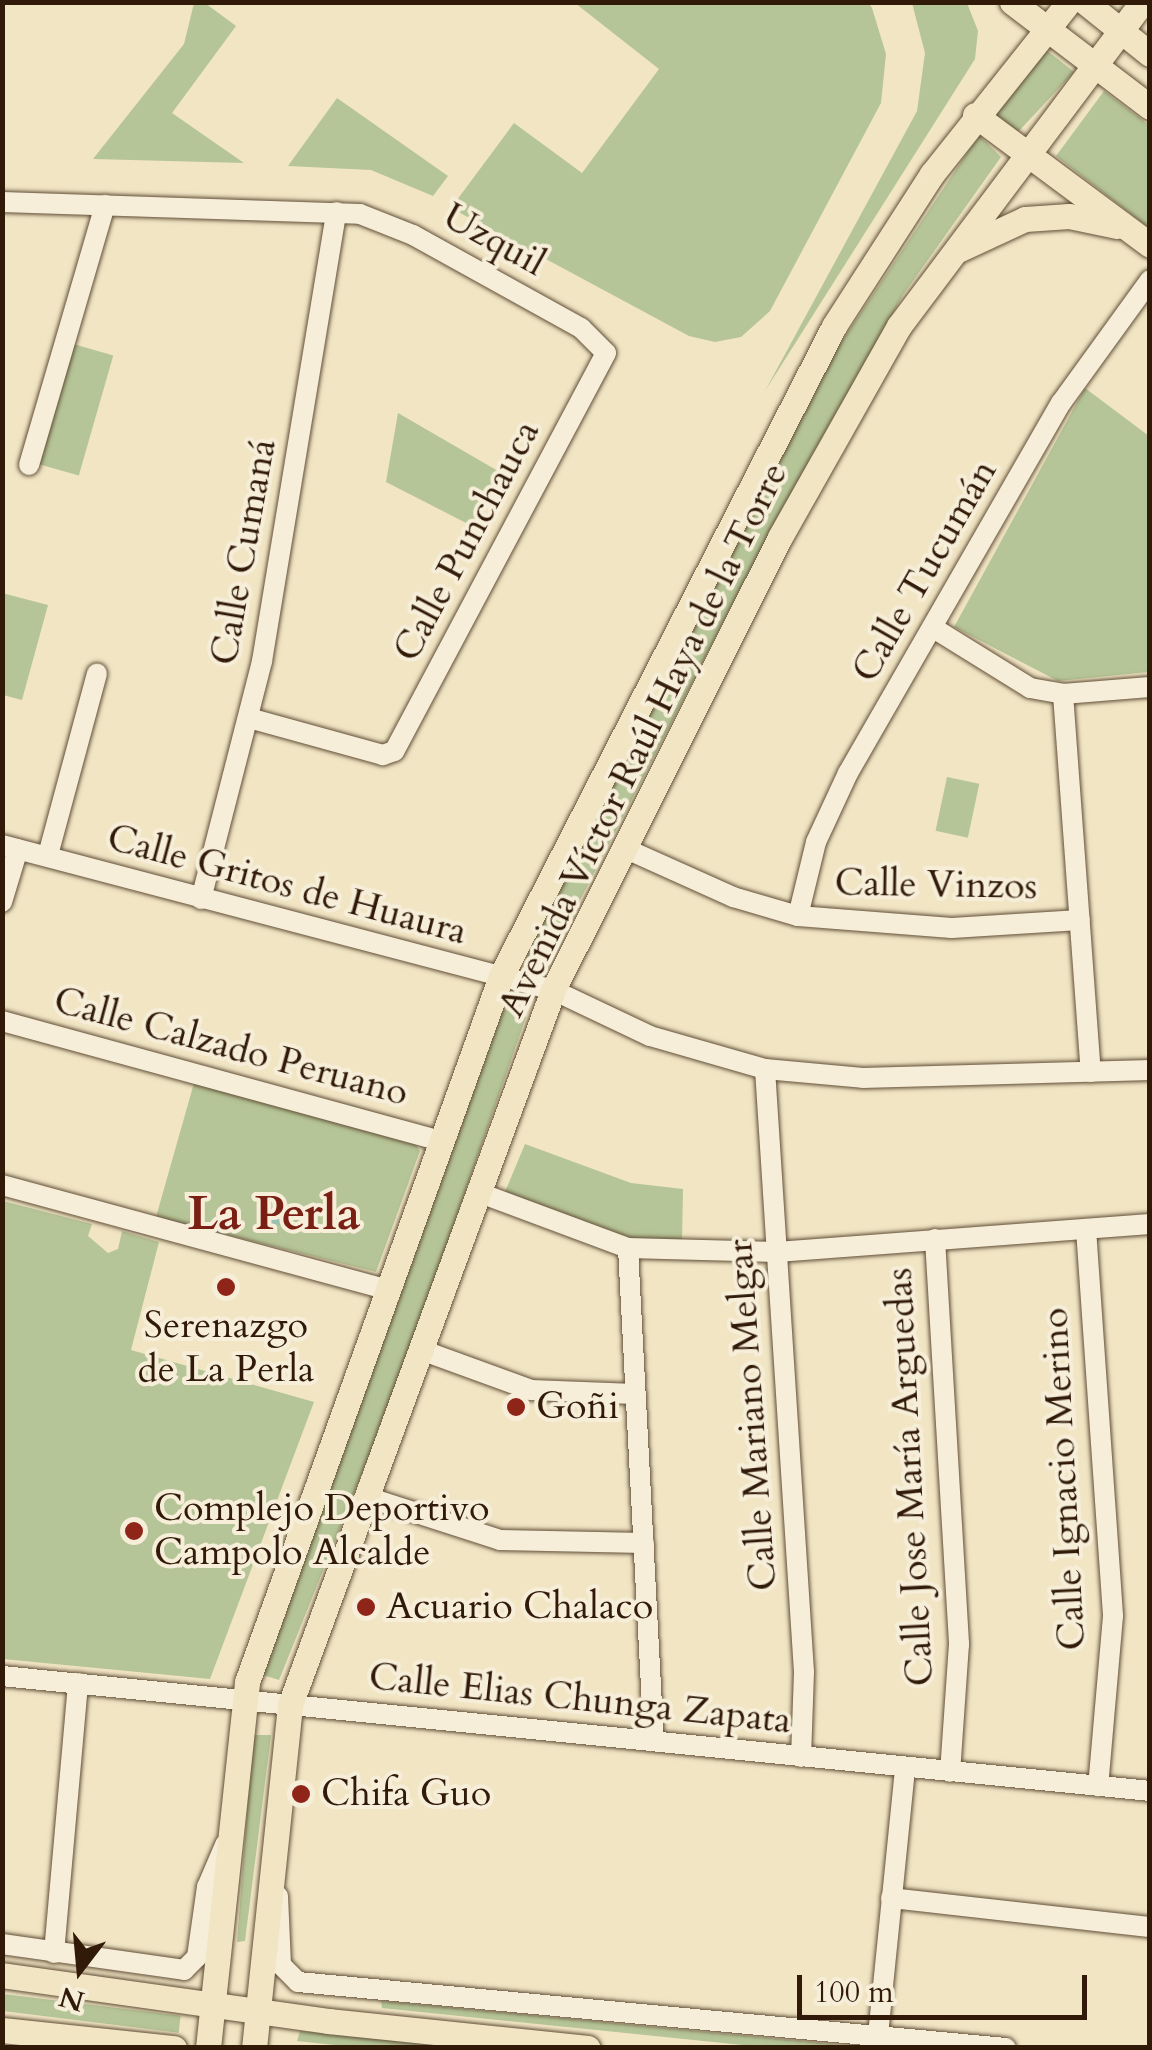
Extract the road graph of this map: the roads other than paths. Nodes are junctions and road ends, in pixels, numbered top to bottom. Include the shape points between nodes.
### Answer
1 (1012, 2) edge
2 (1070, 2) edge
3 (1085, 2) edge
4 (1142, 2) edge
5 (1046, 29) junction
6 (1120, 30) junction
7 (1150, 54) edge
8 (1093, 64) junction
9 (1150, 107) edge
10 (975, 115) junction
11 (1025, 151) junction
12 (2, 202) edge
13 (105, 206) junction
14 (336, 212) junction
15 (1126, 228) junction
16 (1150, 245) edge
17 (943, 259) junction
18 (1150, 280) edge
19 (606, 353) joint
20 (29, 465) dead end
21 (935, 629) junction
22 (97, 674) dead end
23 (1150, 686) edge
24 (1063, 694) junction
25 (249, 718) junction
26 (10, 847) edge
27 (624, 848) junction
28 (48, 855) junction
29 (200, 899) junction
30 (2, 902) edge
31 (798, 916) junction
32 (1080, 920) junction
33 (501, 976) junction
34 (553, 990) junction
35 (2, 1021) edge
36 (765, 1069) junction
37 (1150, 1070) edge
38 (1091, 1072) junction
39 (441, 1141) junction
40 (2, 1185) edge
41 (480, 1193) junction
42 (1150, 1224) edge
43 (1086, 1229) junction
44 (934, 1240) junction
45 (628, 1248) junction
46 (777, 1252) junction
47 (386, 1289) junction
48 (424, 1351) junction
49 (634, 1394) junction
50 (367, 1497) junction
51 (644, 1543) junction
52 (2, 1676) edge
53 (78, 1683) junction
54 (242, 1700) junction
55 (290, 1705) junction
56 (654, 1742) junction
57 (801, 1757) junction
58 (906, 1767) junction
59 (950, 1772) junction
60 (1098, 1786) junction
61 (1150, 1791) edge
62 (228, 1838) junction
63 (271, 1870) junction
64 (892, 1898) junction
65 (1150, 1927) edge
66 (2, 1944) edge
67 (54, 1954) junction
68 (2, 1976) edge
69 (212, 2006) junction
70 (258, 2012) junction
71 (12, 2031) edge
72 (878, 2034) junction
73 (56, 2048) edge
74 (174, 2048) edge
75 (208, 2048) edge
76 (254, 2048) edge
77 (588, 2048) edge
78 (1006, 2048) edge

1 - 5 main road
2 - 5 main road, Avenida Víctor Raúl Haya de la Torre
3 - 6 main road
4 - 6 main road, Avenida Víctor Raúl Haya de la Torre
5 - 8 main road
5 - 10 main road, Avenida Víctor Raúl Haya de la Torre
6 - 7 main road
6 - 8 main road, Avenida Víctor Raúl Haya de la Torre
8 - 9 main road
8 - 11 main road, Avenida Víctor Raúl Haya de la Torre
10 - 11 main road
10 - 33 main road, Avenida Víctor Raúl Haya de la Torre via 834,326
11 - 15 main road
11 - 17 main road, Avenida Víctor Raúl Haya de la Torre
12 - 13 street, Uzquil
13 - 14 street, Uzquil
13 - 20 street
14 - 19 street, Uzquil via 414,235 581,328
14 - 25 street, Calle Cumaná
15 - 16 main road
15 - 17 main road via 1069,216 1025,219
17 - 27 main road, Avenida Víctor Raúl Haya de la Torre via 780,537
18 - 21 street, Calle Tucumán via 1061,402
19 - 25 street, Calle Punchauca via 400,744 383,756
21 - 24 street via 1020,683
21 - 31 street, Calle Tucumán via 848,772 816,842
22 - 28 street
23 - 24 street
24 - 32 street
25 - 29 street, Calle Cumaná
26 - 28 street, Calle Gritos de Huaura
26 - 30 street
27 - 31 street, Calle Vinzos via 733,897
27 - 34 main road, Avenida Víctor Raúl Haya de la Torre
28 - 29 street, Calle Gritos de Huaura
29 - 33 street, Calle Gritos de Huaura
31 - 32 street, Calle Vinzos via 952,928
32 - 38 street
33 - 34 street, Calle Gritos de Huaura
33 - 39 main road, Avenida Víctor Raúl Haya de la Torre
34 - 36 street, Calle Gritos de Huaura via 650,1036
34 - 41 main road, Avenida Víctor Raúl Haya de la Torre
35 - 39 street, Calle Calzado Peruano
36 - 38 street, Calle Gritos de Huaura via 863,1078
36 - 46 street, Calle Mariano Melgar
37 - 38 street, Calle Gritos de Huaura
39 - 47 main road, Avenida Víctor Raúl Haya de la Torre
40 - 47 street
41 - 45 street
41 - 48 main road, Avenida Víctor Raúl Haya de la Torre
42 - 43 street
43 - 44 street
43 - 60 street, Calle Ignacio Merino via 1112,1616
44 - 46 street
44 - 59 street, Calle Jose María Arguedas via 959,1644
45 - 46 street
45 - 49 street
46 - 57 street, Calle Mariano Melgar via 804,1672
47 - 54 main road, Avenida Víctor Raúl Haya de la Torre
48 - 49 street via 531,1390
48 - 50 main road, Avenida Víctor Raúl Haya de la Torre
49 - 51 street
50 - 51 street via 500,1540
50 - 55 main road, Avenida Víctor Raúl Haya de la Torre
51 - 56 street
52 - 53 street, Calle Elias Chunga Zapata
53 - 54 street, Calle Elias Chunga Zapata
53 - 67 street
54 - 55 street, Calle Elias Chunga Zapata
54 - 62 main road, Avenida Víctor Raúl Haya de la Torre
55 - 56 street, Calle Elias Chunga Zapata
55 - 63 main road, Avenida Víctor Raúl Haya de la Torre
56 - 57 street, Calle Elias Chunga Zapata
57 - 58 street, Calle Elias Chunga Zapata
58 - 59 street, Calle Elias Chunga Zapata
58 - 64 street
59 - 60 street, Calle Elias Chunga Zapata
60 - 61 street, Calle Elias Chunga Zapata
62 - 67 street via 207,1887 200,1948 191,1966 166,1969
62 - 69 main road, Avenida Víctor Raúl Haya de la Torre
63 - 70 main road, Avenida Víctor Raúl Haya de la Torre
63 - 72 street via 280,1902 281,1965 298,1982
64 - 65 street
64 - 72 street
66 - 67 street
68 - 69 main road
69 - 70 main road
69 - 75 main road, Avenida Víctor Raúl Haya de la Torre
70 - 76 main road, Avenida Víctor Raúl Haya de la Torre
70 - 77 main road
71 - 73 main road
71 - 74 main road
72 - 78 street

